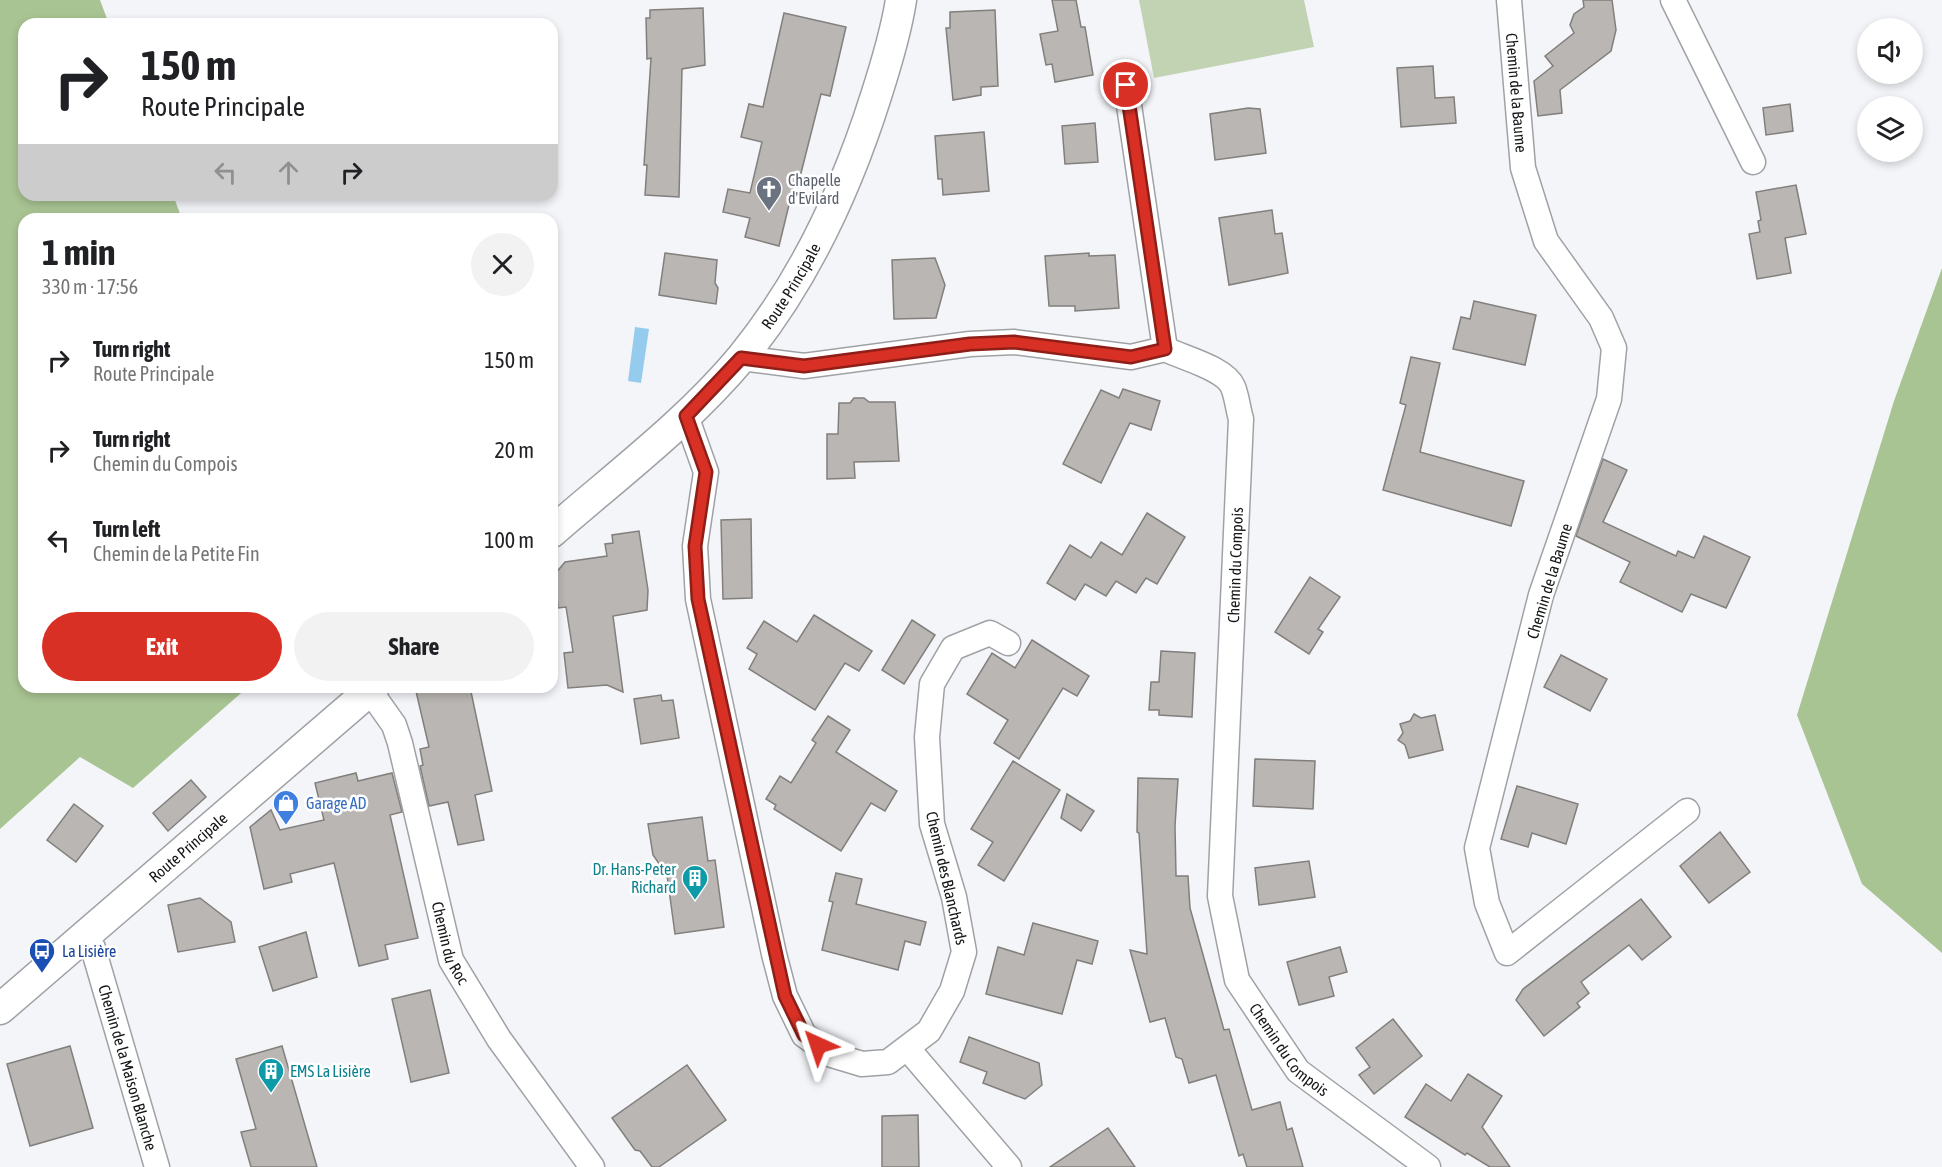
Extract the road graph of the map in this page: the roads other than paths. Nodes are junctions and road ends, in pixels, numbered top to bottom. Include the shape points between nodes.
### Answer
1 (901, 0) edge
2 (1509, 0) edge
3 (1673, 0) edge
4 (1126, 85) dead end
5 (1753, 162) dead end
6 (1165, 349) junction
7 (741, 358) junction
8 (686, 416) junction
9 (558, 527) edge
10 (1008, 643) dead end
11 (367, 693) edge
12 (374, 693) edge
13 (1687, 811) dead end
14 (85, 936) junction
15 (0, 1009) edge
16 (908, 1049) junction
17 (157, 1167) edge
18 (592, 1167) edge
19 (1009, 1167) edge
20 (1428, 1167) edge

1 - 7 street, Route Principale via 863,137 832,214 790,291
2 - 13 street, Chemin de la Baume via 1523,168 1546,242 1601,318 1614,348 1610,399 1541,595 1477,848 1487,903 1507,952
3 - 5 street
4 - 6 street
6 - 7 street via 1131,357 1014,342 970,344 804,366
6 - 20 street, Chemin du Compois via 1210,366 1232,384 1241,419 1220,896 1237,980 1298,1071
7 - 8 street, Route Principale
8 - 9 street, Route Principale
8 - 16 street, Chemin des Blanchards via 706,472 695,546 698,599 785,996 804,1035 832,1055 862,1064 888,1062
10 - 16 street, Chemin des Blanchards via 990,633 953,648 932,684 927,737 932,824 954,897 964,952 952,991 930,1031
11 - 14 street, Route Principale
12 - 18 street, Chemin du Roc via 400,743 451,960 499,1039
14 - 15 street, Route Principale
14 - 17 street, Chemin de la Maison Blanche via 93,948
16 - 19 street

